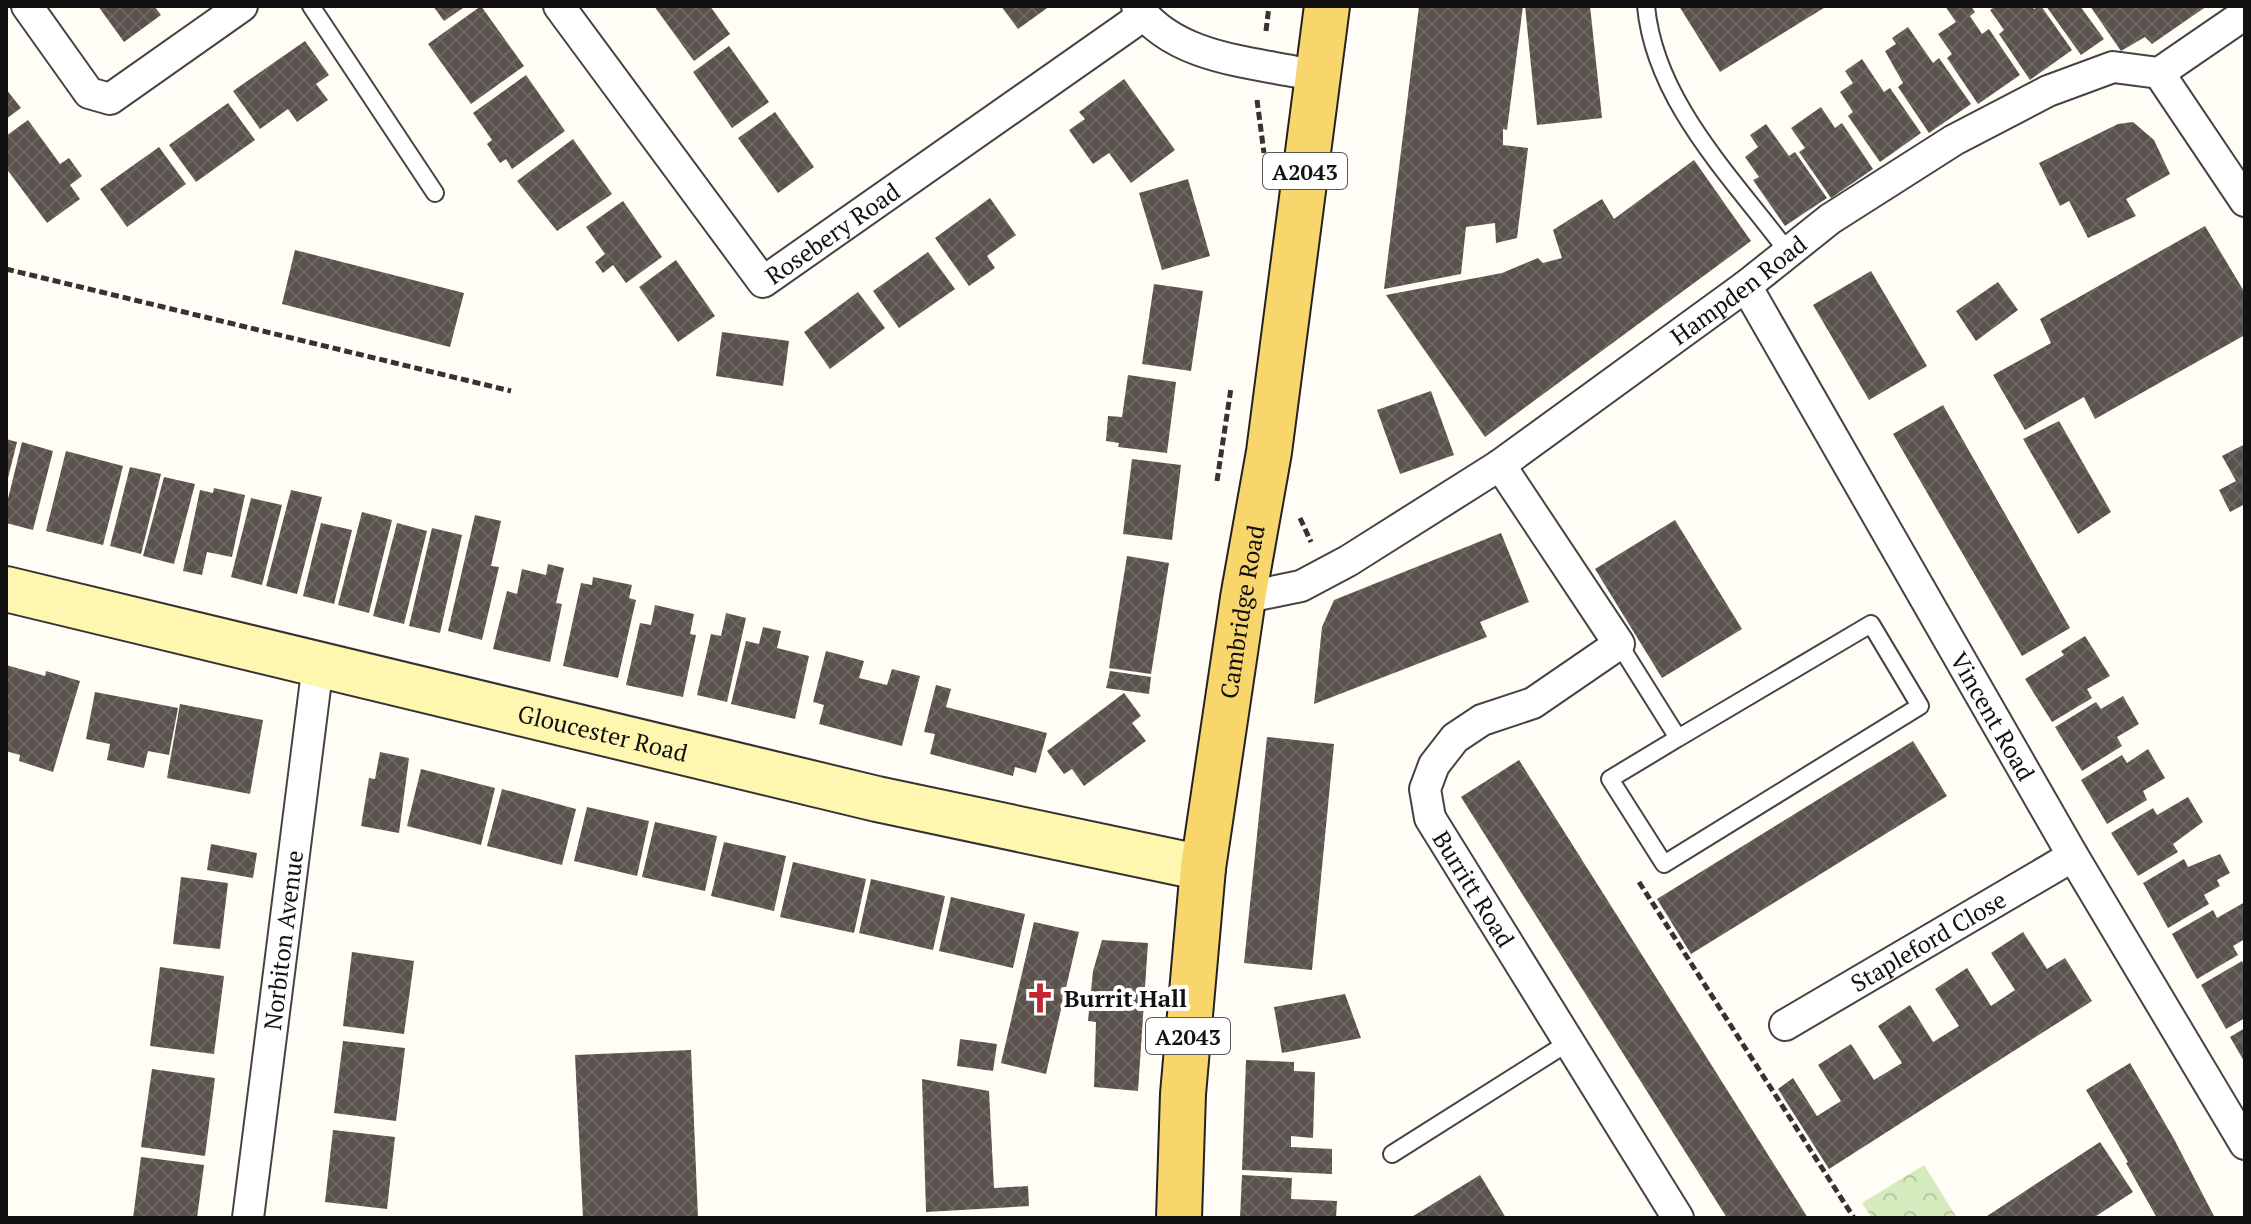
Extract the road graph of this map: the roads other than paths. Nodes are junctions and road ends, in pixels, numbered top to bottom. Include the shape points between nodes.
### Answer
1 (27, 6) edge
2 (242, 6) edge
3 (311, 6) edge
4 (559, 6) edge
5 (1327, 6) edge
6 (1646, 6) edge
7 (1141, 10) edge
8 (2245, 14) edge
9 (2159, 73) junction
10 (1317, 76) junction
11 (435, 193) dead end
12 (2245, 201) edge
13 (1788, 252) junction
14 (1746, 286) junction
15 (1500, 465) junction
16 (6, 589) edge
17 (1243, 598) junction
18 (1619, 644) junction
19 (318, 664) junction
20 (1678, 738) junction
21 (2073, 856) junction
22 (1203, 868) junction
23 (1785, 1025) dead end
24 (1569, 1042) junction
25 (2245, 1144) edge
26 (1392, 1154) dead end
27 (248, 1218) edge
28 (1179, 1218) edge
29 (1678, 1218) edge

1 - 2 street via 89,93 110,99
3 - 11 lane
4 - 7 street, Rosebery Road via 763,282
5 - 10 main road, Cambridge Road / A2043
6 - 13 lane via 1656,63 1686,117
7 - 10 street via 1174,39 1233,61
8 - 9 street
9 - 12 street
9 - 13 street, Hampden Road via 2113,67 2048,91 1954,140
10 - 17 main road, Cambridge Road / A2043 via 1269,452
13 - 14 street, Hampden Road
14 - 15 street, Hampden Road
14 - 21 street, Vincent Road
15 - 17 street, Hampden Road via 1301,586
15 - 18 street
16 - 19 street, Gloucester Road
17 - 22 main road, Cambridge Road / A2043
18 - 20 lane
18 - 24 street, Burritt Road via 1533,703 1482,720 1455,738 1434,765 1425,789 1430,818
19 - 22 street, Gloucester Road via 877,799
19 - 27 street, Norbiton Avenue
20 - 20 lane via 1871,624 1920,706 1664,864 1610,779
21 - 23 street, Stapleford Close
21 - 25 street, Vincent Road
22 - 28 main road, Cambridge Road / A2043 via 1183,1094
24 - 26 lane
24 - 29 street, Burritt Road

